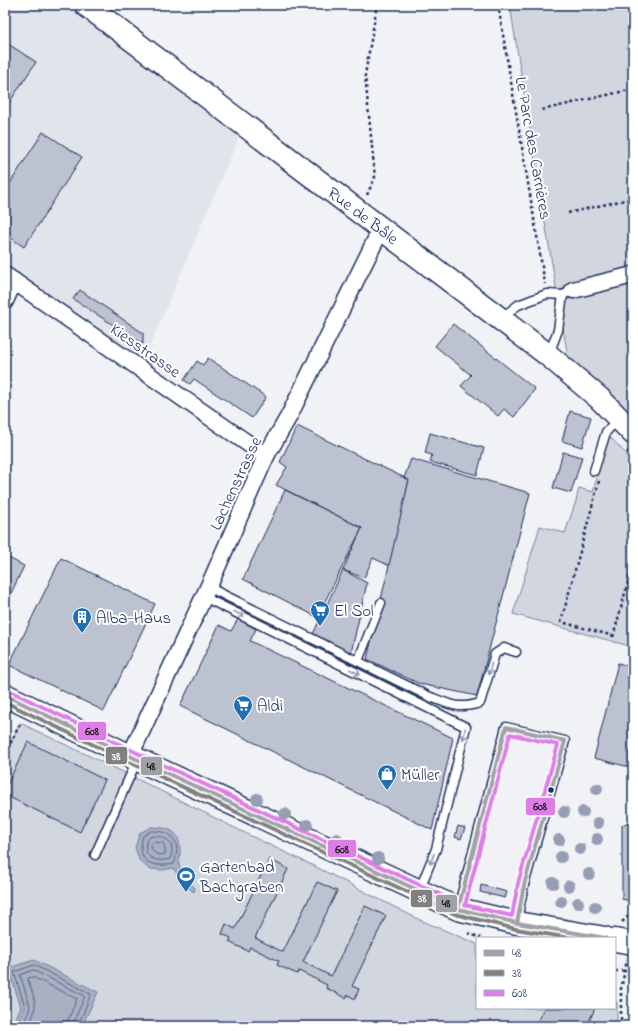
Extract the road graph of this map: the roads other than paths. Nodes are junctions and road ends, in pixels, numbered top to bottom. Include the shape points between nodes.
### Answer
1 (86, 5) edge
2 (381, 229) junction
3 (633, 275) edge
4 (10, 278) edge
5 (568, 293) junction
6 (5, 301) edge
7 (501, 318) junction
8 (548, 355) junction
9 (626, 426) edge
10 (266, 456) junction
11 (597, 474) road end
12 (206, 592) junction
13 (381, 603) dead end
14 (516, 652) dead end
15 (358, 661) junction
16 (5, 695) edge
17 (134, 758) junction
18 (95, 855) dead end
19 (419, 891) junction
20 (458, 908) junction
21 (517, 923) junction
22 (618, 932) edge
23 (598, 937) edge
24 (633, 943) edge

1 - 2 street, Rue de Bâle
2 - 7 street, Rue de Bâle
2 - 10 street, Lachenstrasse via 289,416
3 - 5 street
4 - 6 street
4 - 10 street, Kiesstrasse
5 - 7 lane via 547,294 518,305
5 - 8 lane
7 - 8 street, Rue de Bâle
8 - 9 street, Rue de Bâle via 599,398
9 - 11 lane via 606,432
10 - 12 street, Lachenstrasse
12 - 15 lane
12 - 17 street, Lachenstrasse
12 -> 19 lane via 466,727 436,849
13 - 15 lane
14 -> 15 lane via 504,648 494,654 480,703 469,707 456,707 428,696
16 - 17 street
17 - 18 lane
17 - 19 street
19 - 20 street
20 - 21 street
20 - 21 lane via 506,726 565,741 524,885
21 - 23 street
22 - 24 street

